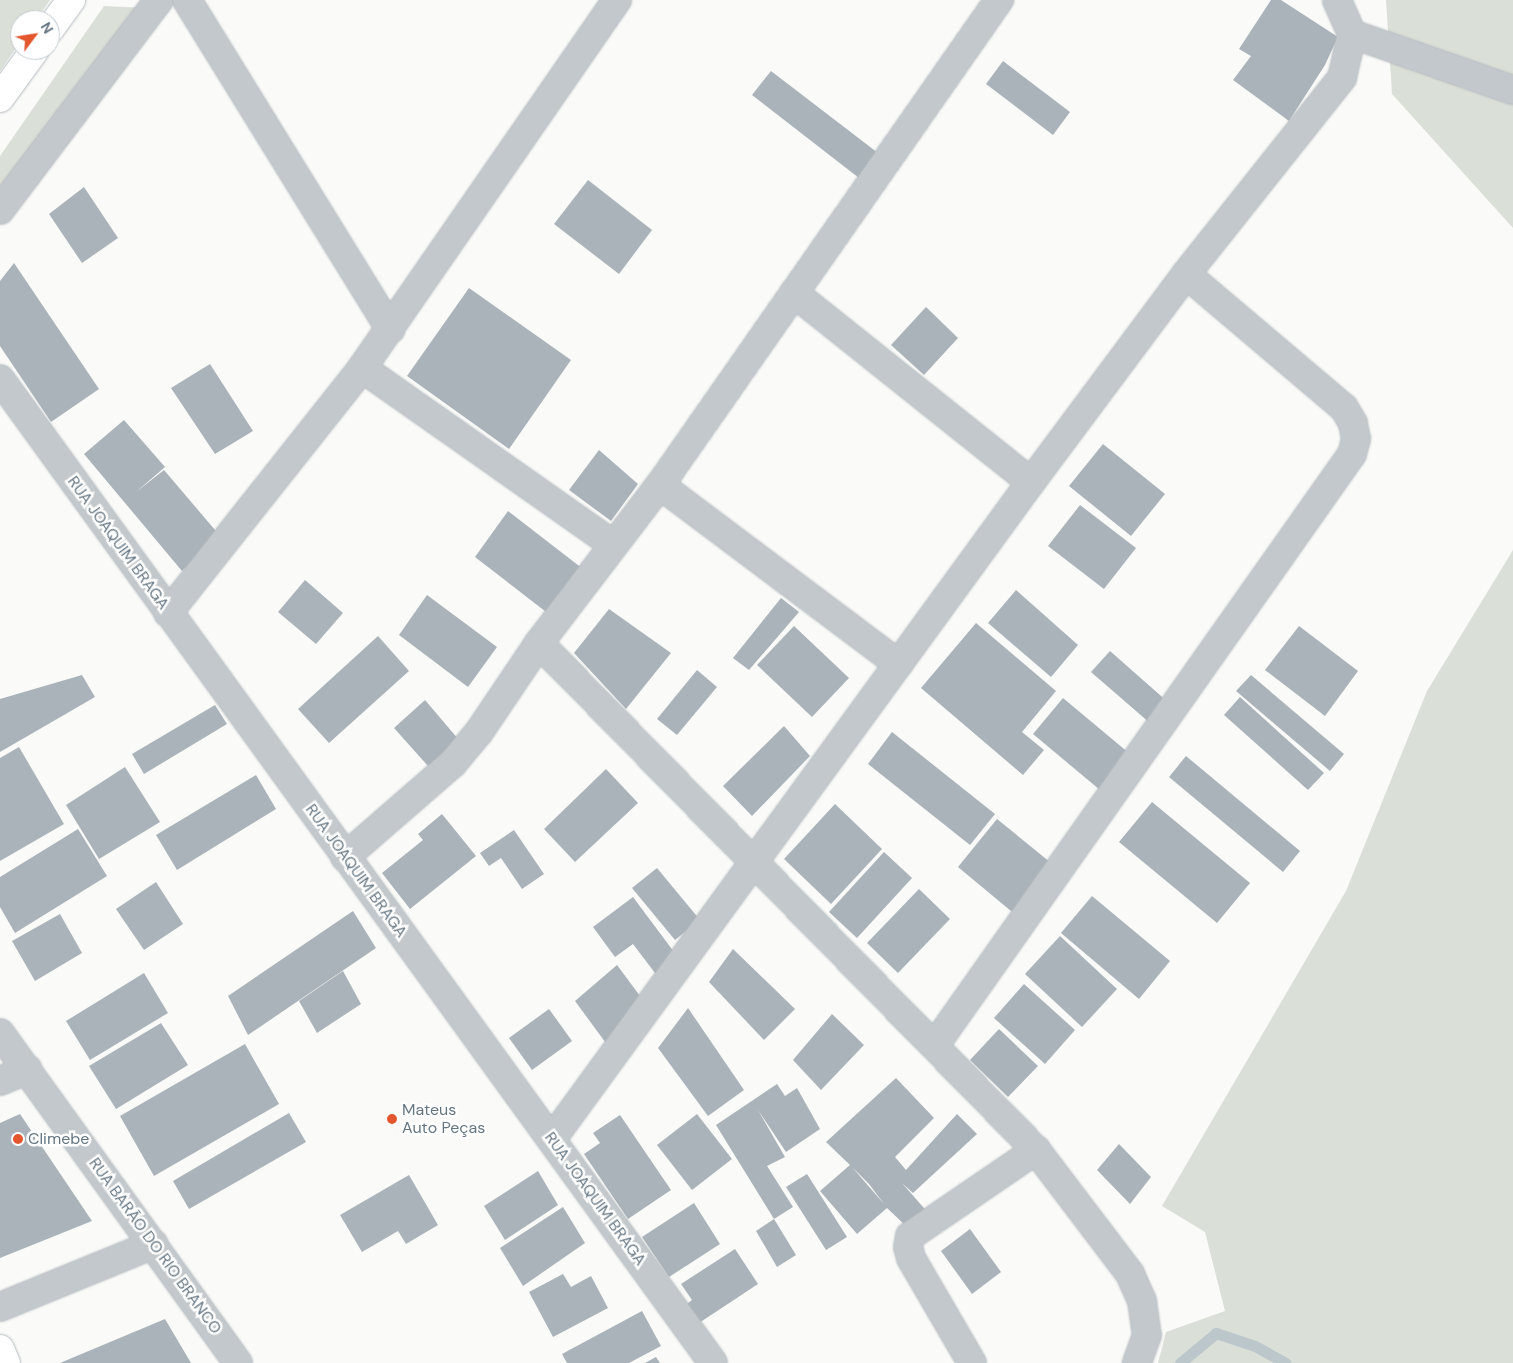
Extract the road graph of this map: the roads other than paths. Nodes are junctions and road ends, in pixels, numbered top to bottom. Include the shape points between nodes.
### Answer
1 (72, 0) edge
2 (159, 0) edge
3 (187, 0) edge
4 (617, 0) edge
5 (999, 0) edge
6 (1337, 0) edge
7 (60, 16) edge
8 (1352, 34) junction
9 (28, 60) edge
10 (1513, 90) edge
11 (0, 98) edge
12 (0, 210) edge
13 (1186, 274) junction
14 (794, 293) junction
15 (390, 329) junction
16 (362, 368) junction
17 (0, 379) edge
18 (1031, 482) junction
19 (660, 485) junction
20 (612, 544) junction
21 (168, 613) junction
22 (539, 643) junction
23 (898, 664) junction
24 (345, 858) junction
25 (754, 861) junction
26 (0, 1033) edge
27 (935, 1045) junction
28 (28, 1069) junction
29 (0, 1080) edge
30 (552, 1139) junction
31 (1036, 1150) junction
32 (154, 1244) junction
33 (0, 1307) edge
34 (0, 1349) edge
35 (1139, 1360) edge
36 (6, 1363) edge
37 (238, 1363) edge
38 (713, 1363) edge
39 (972, 1363) edge

1 - 7 main road
2 - 12 street
3 - 15 street
4 - 15 street
5 - 14 street
6 - 8 street
8 - 10 street
8 - 13 street via 1342,78
9 - 11 main road
13 - 18 street
13 - 27 street via 1344,408 1353,423 1356,439 1352,454
14 - 18 street
14 - 19 street
15 - 16 street
16 - 20 street
16 - 21 street
17 - 21 street, RUA JOAQUIM BRAGA
18 - 23 street
19 - 20 street
19 - 23 street
20 - 22 street
21 - 24 street, RUA JOAQUIM BRAGA
22 - 24 street via 479,732 453,762
22 - 25 street
23 - 25 street
24 - 30 street, RUA JOAQUIM BRAGA
25 - 27 street
25 - 30 street
26 - 28 street, RUA BARÃO DO RIO BRANCO
27 - 31 street
28 - 29 street
28 - 32 street, RUA BARÃO DO RIO BRANCO
30 - 38 street, RUA JOAQUIM BRAGA
31 - 35 street via 1130,1274 1142,1301 1147,1335
31 - 39 street via 910,1236 912,1258
32 - 33 street
32 - 37 street, RUA BARÃO DO RIO BRANCO
34 - 36 main road

